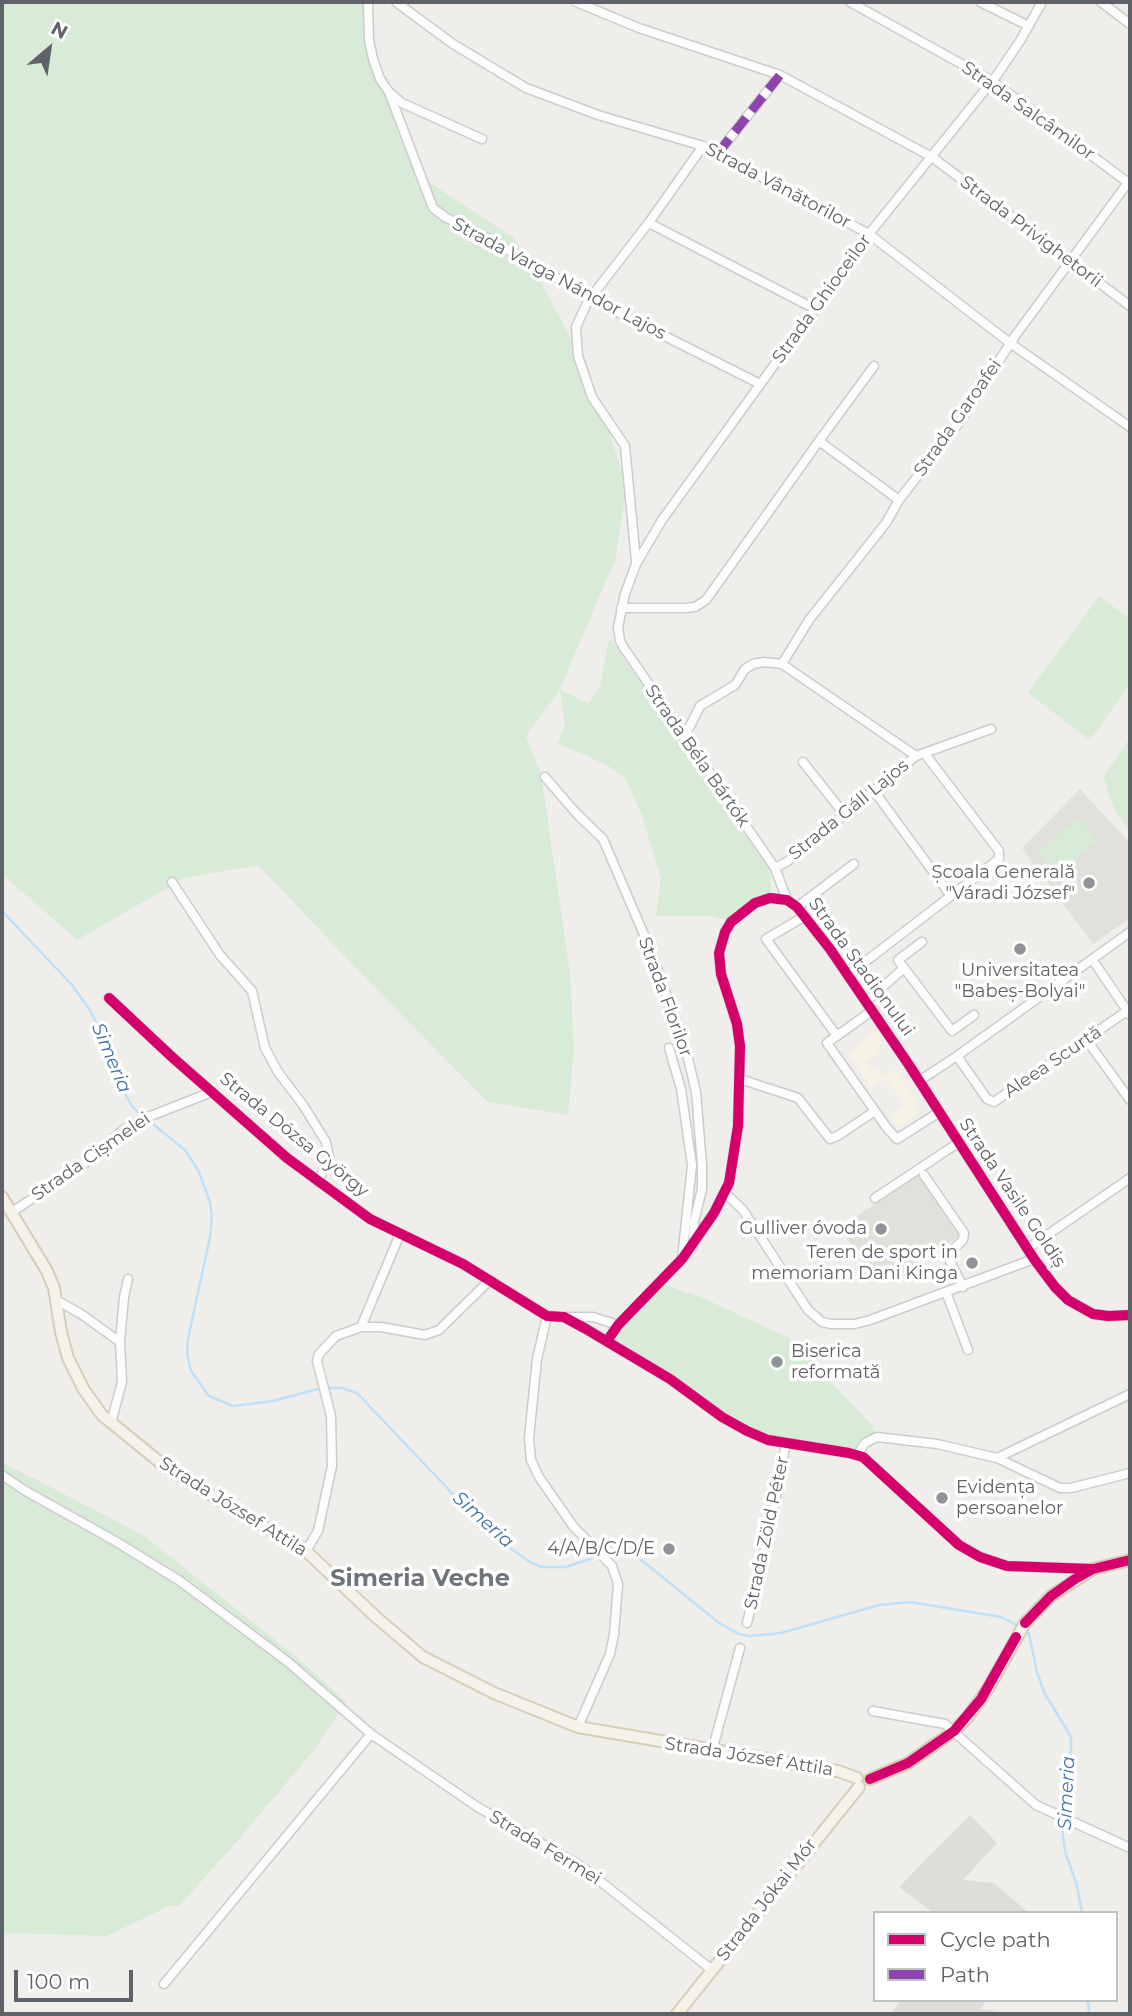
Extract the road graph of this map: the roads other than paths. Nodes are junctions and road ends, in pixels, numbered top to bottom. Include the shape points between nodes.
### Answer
1 (368, 2) edge
2 (396, 2) edge
3 (576, 2) edge
4 (850, 2) edge
5 (980, 2) edge
6 (1042, 2) edge
7 (1101, 2) edge
8 (1130, 24) edge
9 (1029, 26) junction
10 (780, 75) junction
11 (992, 81) junction
12 (389, 92) junction
13 (482, 139) dead end
14 (703, 146) junction
15 (718, 153) junction
16 (932, 157) junction
17 (1130, 182) edge
18 (649, 223) junction
19 (869, 234) junction
20 (1069, 262) junction
21 (591, 298) junction
22 (1130, 306) edge
23 (815, 309) junction
24 (1010, 343) junction
25 (874, 366) dead end
26 (760, 384) junction
27 (1130, 427) edge
28 (819, 441) junction
29 (899, 500) junction
30 (636, 564) junction
31 (621, 608) junction
32 (782, 664) junction
33 (991, 730) dead end
34 (684, 738) junction
35 (920, 755) junction
36 (803, 762) dead end
37 (545, 777) dead end
38 (874, 791) junction
39 (844, 814) junction
40 (854, 864) dead end
41 (775, 869) junction
42 (172, 882) dead end
43 (951, 897) junction
44 (787, 900) junction
45 (797, 907) junction
46 (805, 916) junction
47 (1130, 932) edge
48 (922, 942) dead end
49 (1092, 959) junction
50 (904, 968) junction
51 (848, 975) junction
52 (109, 998) dead end
53 (867, 1001) junction
54 (873, 1010) junction
55 (1129, 1013) edge
56 (974, 1015) dead end
57 (837, 1036) junction
58 (1086, 1039) junction
59 (668, 1048) dead end
60 (957, 1056) junction
61 (740, 1079) junction
62 (919, 1081) junction
63 (212, 1092) junction
64 (1130, 1100) edge
65 (875, 1111) junction
66 (938, 1113) junction
67 (958, 1143) junction
68 (924, 1175) dead end
69 (1130, 1178) edge
70 (318, 1182) junction
71 (725, 1193) junction
72 (2, 1197) edge
73 (875, 1198) dead end
74 (12, 1212) junction
75 (400, 1234) junction
76 (693, 1245) junction
77 (1027, 1249) junction
78 (682, 1259) junction
79 (1034, 1259) junction
80 (128, 1279) dead end
81 (490, 1280) junction
82 (963, 1287) junction
83 (946, 1292) junction
84 (57, 1300) junction
85 (1130, 1315) edge
86 (547, 1316) junction
87 (564, 1317) junction
88 (618, 1325) junction
89 (361, 1327) junction
90 (607, 1341) junction
91 (120, 1342) junction
92 (968, 1350) dead end
93 (1130, 1394) edge
94 (111, 1423) junction
95 (786, 1443) junction
96 (857, 1455) junction
97 (997, 1458) junction
98 (1130, 1473) edge
99 (2, 1475) edge
100 (306, 1551) junction
101 (1130, 1560) edge
102 (1093, 1569) junction
103 (747, 1623) dead end
104 (740, 1648) dead end
105 (873, 1712) dead end
106 (578, 1727) junction
107 (954, 1731) junction
108 (370, 1734) junction
109 (712, 1751) junction
110 (858, 1782) junction
111 (1130, 1848) edge
112 (712, 1970) junction
113 (163, 1984) dead end
114 (677, 2014) edge

1 - 12 street, Strada Varga Nándor Lajos via 373,59
2 - 14 street, Strada Vânătorilor via 453,44 526,88 597,115
3 - 10 street, Strada Privighetorii
4 - 11 street, Strada Salcâmilor
5 - 9 street
6 - 9 street, Strada Ghioceilor
7 - 8 street
9 - 11 street, Strada Ghioceilor
10 - 15 street
10 - 16 street, Strada Privighetorii
11 - 16 street, Strada Ghioceilor
11 - 17 street, Strada Salcâmilor
12 - 13 street via 402,103
12 - 21 street, Strada Varga Nándor Lajos via 433,208
14 - 15 street, Strada Vânătorilor
14 - 18 street
15 - 19 street, Strada Vânătorilor
16 - 19 street, Strada Ghioceilor
16 - 20 street, Strada Privighetorii
17 - 20 street, Strada Garoafei
18 - 21 street
18 - 23 street
19 - 23 street, Strada Ghioceilor
19 - 24 street, Strada Vânătorilor
20 - 22 street, Strada Privighetorii
20 - 24 street, Strada Garoafei
21 - 26 street, Strada Varga Nándor Lajos
21 - 30 street via 576,327 578,356 592,397 625,446
23 - 26 street, Strada Ghioceilor
24 - 27 street, Strada Vânătorilor
24 - 29 street, Strada Garoafei via 958,424
25 - 28 street
26 - 30 street, Strada Ghioceilor via 662,520
28 - 29 street
28 - 31 street via 706,600 687,608
29 - 32 street, Strada Garoafei via 809,620
30 - 31 street, Strada Ghioceilor
31 - 34 street, Strada Béla Bártók via 620,641
32 - 34 street via 764,662 745,669 735,685 700,706
32 - 35 street
33 - 35 street, Strada Gáll Lajos
34 - 41 street, Strada Béla Bártók
35 - 38 street, Strada Gáll Lajos
35 - 43 street via 1000,855
36 - 39 street
37 - 76 street, Strada Florilor via 603,839 651,951 687,1054 696,1092 702,1165
38 - 39 street, Strada Gáll Lajos
38 - 43 street
39 - 41 street, Strada Gáll Lajos
40 - 45 street
41 - 44 street, Strada Béla Bártók
42 - 70 street via 220,955 252,992 265,1048 326,1142 329,1157
43 - 51 street
44 - 45 street, Strada Stadionului
44 - 61 street, Strada Stadionului via 770,898 745,910 731,922 720,945 721,974 738,1032
45 - 46 street, Strada Stadionului
46 - 51 street, Strada Stadionului
46 - 57 street via 766,939
47 - 49 street
48 - 50 street, Strada Stadionului via 898,960
49 - 55 street
49 - 60 street
50 - 53 street, Strada Stadionului
50 - 56 street, Strada Stadionului via 952,1031
51 - 53 street, Strada Stadionului
52 - 63 street, Strada Dózsa György
53 - 54 street, Strada Stadionului
54 - 57 street
54 - 62 street, Strada Stadionului
55 - 58 street, Aleea Scurtă
57 - 65 street via 827,1043
58 - 60 street, Aleea Scurtă via 994,1102 987,1099
58 - 64 street
59 - 78 street, Strada Florilor via 681,1089 692,1165
60 - 62 street
61 - 65 street via 798,1098 830,1139
61 - 71 street, Strada Stadionului via 736,1145
62 - 66 street, Strada Vasile Goldiș
63 - 70 street, Strada Dózsa György
63 - 74 street, Strada Cișmelei via 140,1119 90,1160
65 - 66 street via 897,1139
66 - 67 street, Strada Vasile Goldiș
67 - 73 street
67 - 77 street, Strada Vasile Goldiș
68 - 82 street via 964,1233 949,1259
69 - 77 street
70 - 75 street, Strada Dózsa György
71 - 76 street, Strada Stadionului
71 - 83 street via 743,1210 808,1310 822,1322 855,1324
72 - 74 main road, Strada József Attila
74 - 84 main road, Strada József Attila via 47,1271
75 - 81 street, Strada Dózsa György
75 - 89 street
76 - 78 street, Strada Stadionului
77 - 79 street, Strada Vasile Goldiș
78 - 88 street, Strada Stadionului
79 - 82 street
79 - 85 street, Strada Vasile Goldiș via 1061,1294 1084,1310
80 - 91 street
81 - 86 street, Strada Dózsa György
81 - 89 street via 446,1326 432,1334
82 - 83 street
83 - 92 street
84 - 91 street
84 - 94 main road, Strada József Attila via 68,1358 93,1405
86 - 87 street
86 - 106 street via 537,1359 531,1460 562,1512 605,1559 618,1584 613,1645
87 - 88 street via 593,1317
87 - 90 street
88 - 90 street, Strada Stadionului
89 - 100 street via 336,1336 317,1361 331,1416 332,1466 318,1531
90 - 95 street via 735,1425 758,1437
91 - 94 street via 122,1382
93 - 97 street
94 - 100 main road, Strada József Attila via 194,1485
95 - 96 street
95 - 103 street, Strada Zöld Péter
96 - 97 street via 865,1443 877,1437
96 - 102 street via 968,1551 1007,1566
97 - 98 street via 1060,1488
99 - 108 street, Strada Fermei via 190,1588 288,1662
100 - 106 main road, Strada József Attila via 431,1662
101 - 102 main road
102 - 107 main road via 1051,1596 1025,1623 985,1693
104 - 109 street
105 - 107 street via 936,1721
106 - 109 main road, Strada József Attila
107 - 110 main road, Strada József Attila via 915,1759 870,1779 864,1774
107 - 111 street via 1045,1811
108 - 112 street, Strada Fermei via 477,1806 581,1866
108 - 113 street
109 - 110 main road, Strada József Attila via 838,1771
110 - 112 main road, Strada Jókai Mór
112 - 114 main road, Strada Jókai Mór

